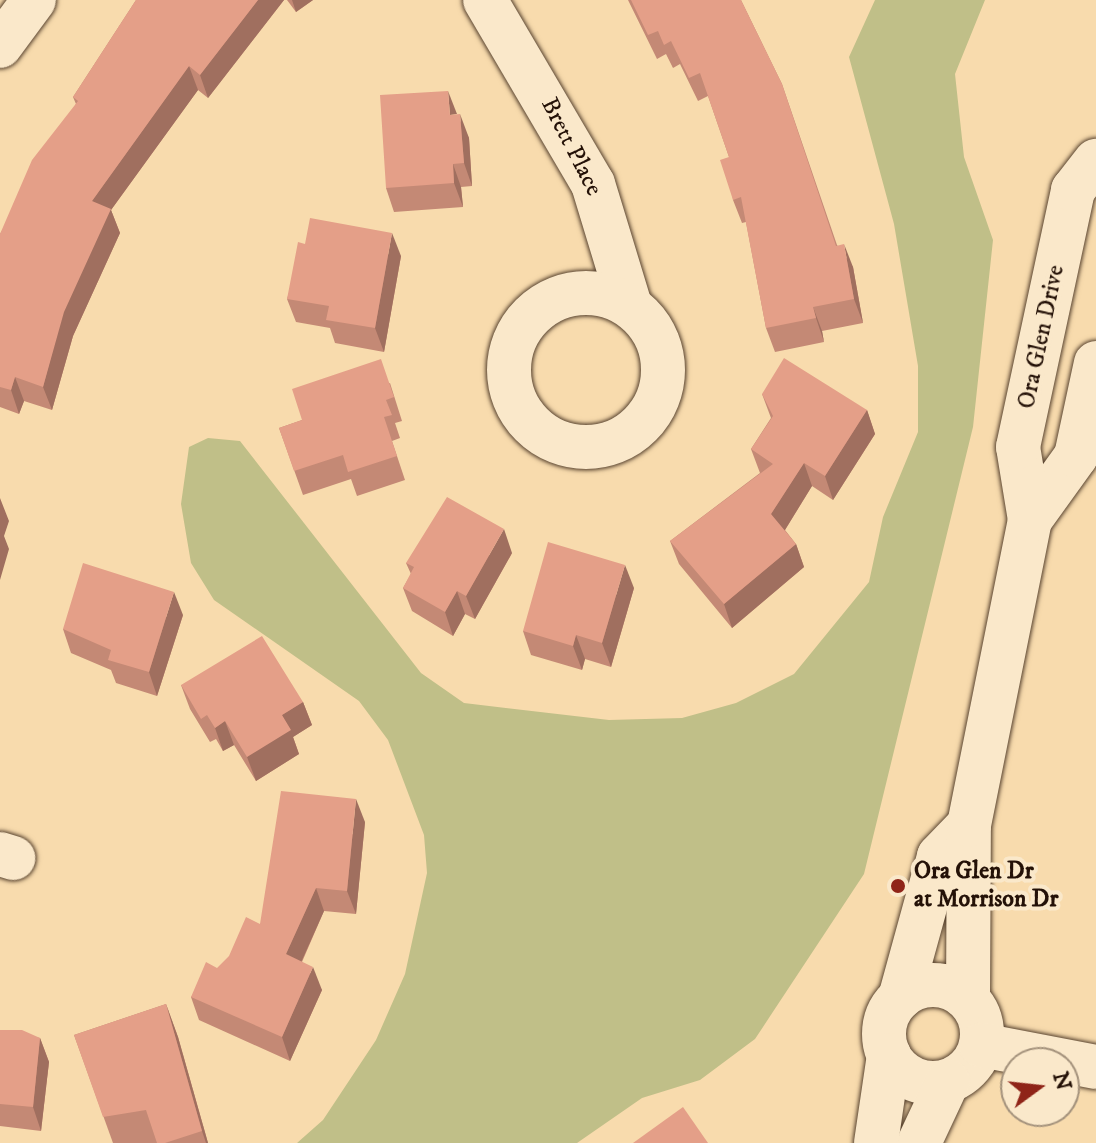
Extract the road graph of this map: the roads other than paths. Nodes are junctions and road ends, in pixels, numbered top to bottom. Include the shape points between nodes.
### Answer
1 (34, 0) edge
2 (485, 0) edge
3 (0, 46) edge
4 (1096, 161) edge
5 (630, 306) dead end
6 (1096, 363) edge
7 (1030, 520) junction
8 (969, 825) junction
9 (900, 998) junction
10 (968, 999) junction
11 (981, 1045) junction
12 (889, 1055) junction
13 (1096, 1067) edge
14 (948, 1081) junction
15 (876, 1143) edge
16 (919, 1143) edge

1 - 3 street
2 - 5 street, Brett Place via 593,184
4 - 7 street, Ora Glen Drive via 1073,190 1018,447
6 - 7 street, Ora Glen Drive via 1076,456
7 - 8 street, Ora Glen Drive
8 - 9 street via 939,856
8 - 10 street, Ora Glen Drive
9 - 10 street via 942,984
9 - 12 street via 884,1025
10 - 11 street via 978,1012
11 - 13 street
11 - 14 street via 975,1061
12 - 14 street via 908,1076
12 - 15 street
14 - 16 street

